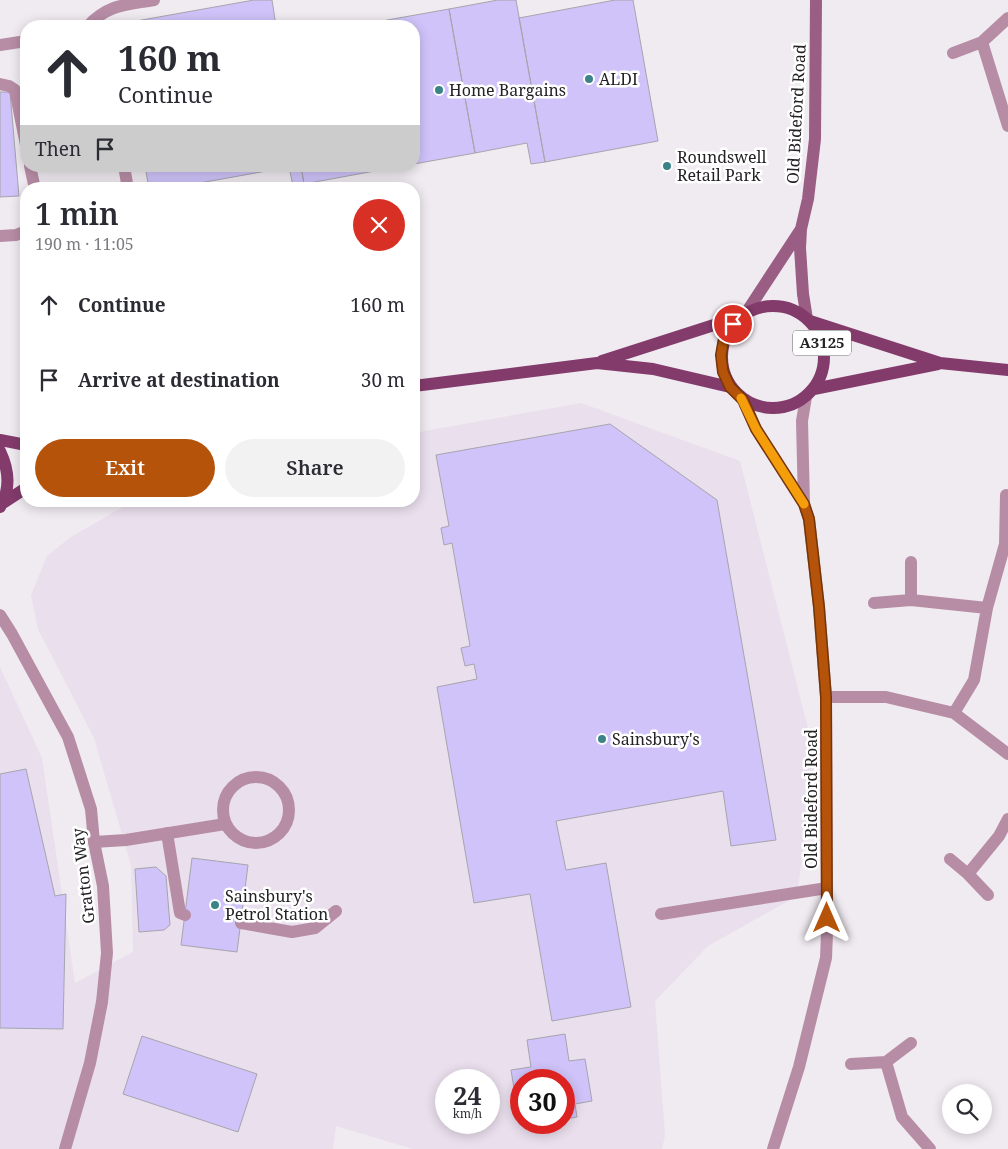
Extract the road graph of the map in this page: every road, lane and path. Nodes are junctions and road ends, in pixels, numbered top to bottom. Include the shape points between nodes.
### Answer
1 (154, 0) edge
2 (816, 0) edge
3 (1008, 18) edge
4 (93, 20) edge
5 (20, 42) edge
6 (982, 42) junction
7 (0, 45) edge
8 (953, 53) dead end
9 (0, 84) edge
10 (20, 115) edge
11 (1008, 126) edge
12 (801, 229) junction
13 (20, 233) edge
14 (20, 234) edge
15 (0, 236) edge
16 (0, 245) edge
17 (746, 313) junction
18 (808, 320) junction
19 (733, 324) junction
20 (597, 363) junction
21 (940, 363) junction
22 (1008, 370) edge
23 (420, 385) edge
24 (730, 387) junction
25 (810, 393) junction
26 (743, 400) junction
27 (0, 440) edge
28 (20, 444) edge
29 (0, 451) edge
30 (20, 492) edge
31 (1006, 495) dead end
32 (804, 504) junction
33 (1, 505) edge
34 (1006, 544) edge
35 (911, 562) dead end
36 (911, 600) junction
37 (874, 603) dead end
38 (986, 608) junction
39 (0, 615) edge
40 (826, 697) junction
41 (954, 714) junction
42 (1008, 754) edge
43 (1008, 819) edge
44 (225, 824) junction
45 (168, 833) junction
46 (94, 842) junction
47 (950, 859) dead end
48 (968, 874) junction
49 (827, 888) junction
50 (988, 895) dead end
51 (336, 911) dead end
52 (661, 914) dead end
53 (185, 915) dead end
54 (241, 923) dead end
55 (911, 1044) dead end
56 (886, 1062) junction
57 (851, 1064) dead end
58 (65, 1149) edge
59 (773, 1149) edge
60 (930, 1149) edge

1 - 4 street via 113,7
2 - 12 street, Old Bideford Road via 815,139
3 - 6 street
5 - 7 street
6 - 8 street
6 - 11 street
9 - 10 street via 15,90
12 - 17 street, Old Bideford Road
12 - 18 street, Old Bideford Road via 803,294
13 - 15 street
14 - 16 street
17 - 18 main road, A3125 via 761,307 778,306 795,310
17 - 19 main road, A3125
18 - 21 main road, A3125
18 - 25 main road, A3125 via 820,336 824,354 822,373
19 - 20 main road via 717,324
19 - 24 main road, A3125 via 724,338 721,355 723,372
20 - 23 main road
20 - 24 main road via 653,369
21 - 22 main road, A3125
21 - 25 main road, A3125
24 - 26 main road, A3125
25 - 26 main road, A3125 via 783,408 762,408
25 - 32 street, Old Bideford Road via 802,420
26 - 32 street, Old Bideford Road via 756,429
27 - 28 main road
29 - 33 main road via 7,468 8,486
30 - 33 main road
31 - 34 street
32 - 40 street, Old Bideford Road via 813,550
34 - 38 street
35 - 36 street
36 - 37 street
36 - 38 street
38 - 41 street via 974,680
39 - 46 street, Gratton Way via 68,737 91,809
40 - 41 street via 886,697
40 - 49 street, Old Bideford Road
41 - 42 street
43 - 48 street via 999,836
44 - 44 street via 224,798 231,787 242,780 268,779 287,796 290,809 287,822 270,841 244,842
44 - 45 street
45 - 46 street
45 - 53 street via 180,913
46 - 58 street, Gratton Way via 103,886 104,983 90,1063
47 - 48 street
48 - 50 street
49 - 52 street
49 - 59 street, Old Bideford Road via 826,958 799,1067
51 - 54 street via 315,928 292,932
55 - 56 street
56 - 57 street
56 - 60 street via 902,1117

